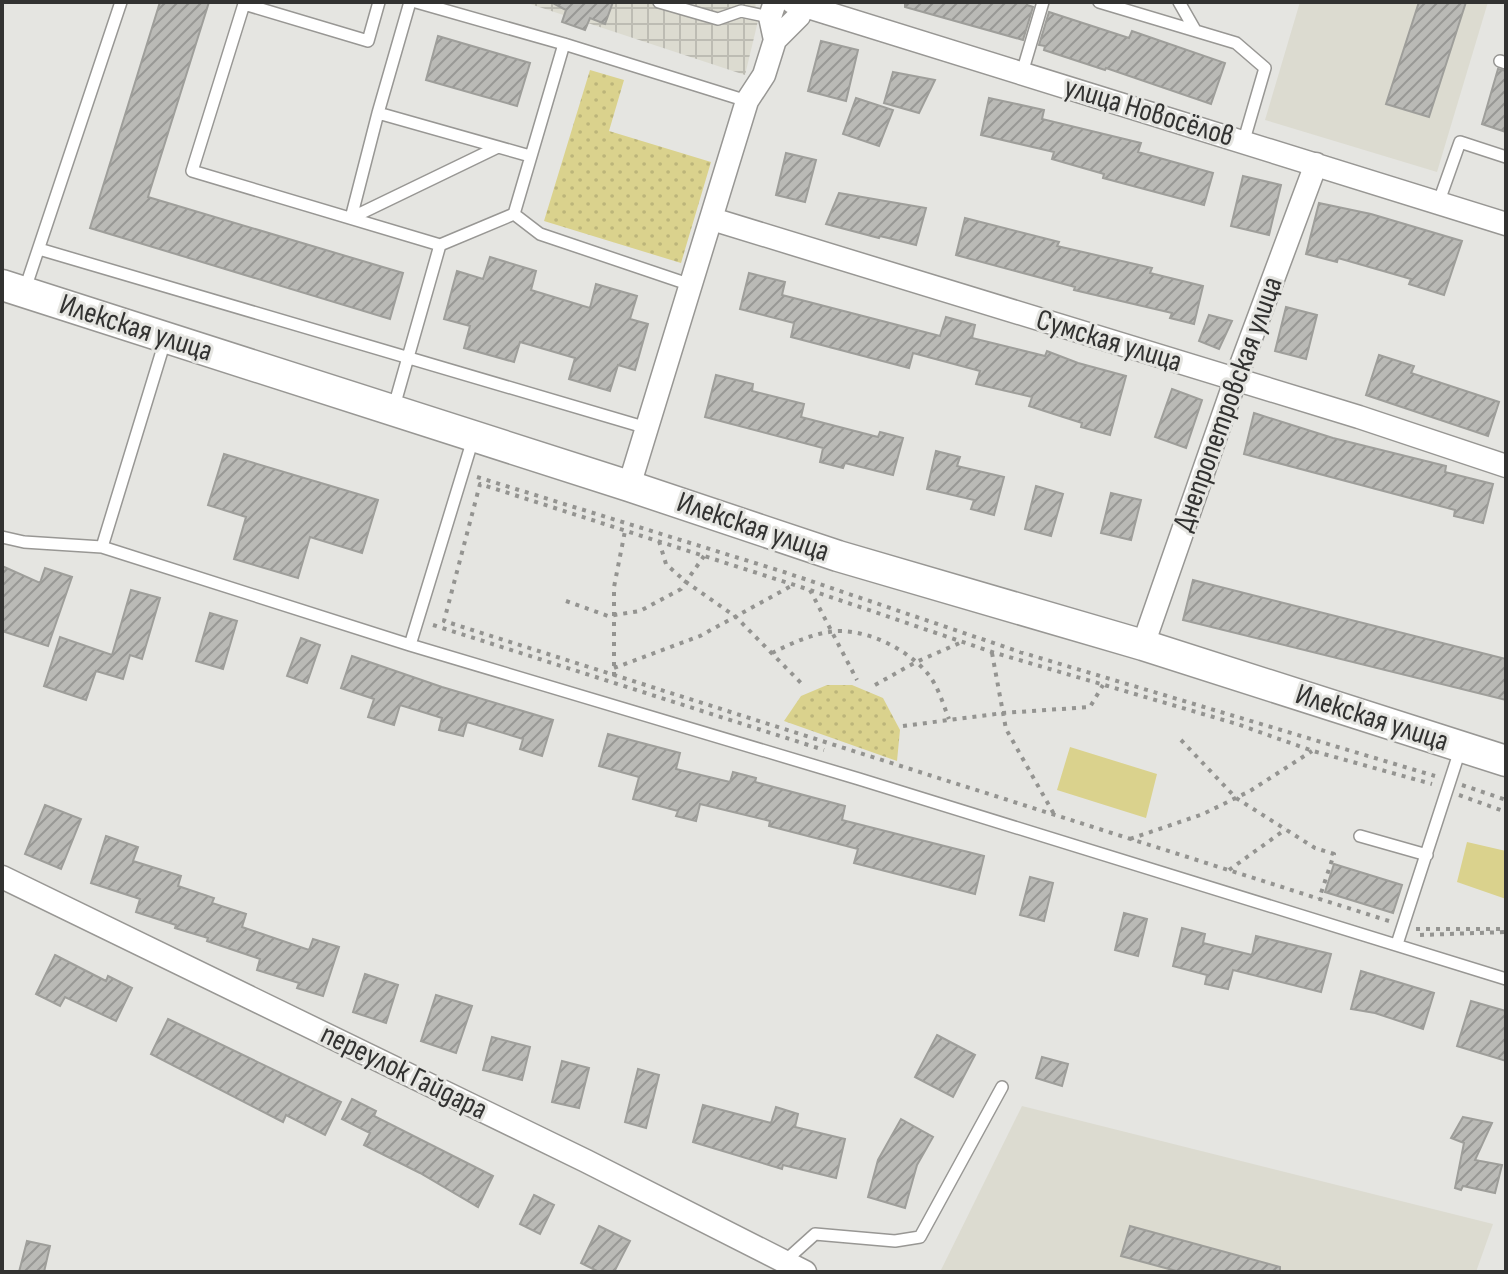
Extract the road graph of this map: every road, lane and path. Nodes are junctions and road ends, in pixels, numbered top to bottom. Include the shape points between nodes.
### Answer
1 (121, 2) edge
2 (379, 2) edge
3 (413, 2) edge
4 (659, 2) edge
5 (1043, 2) edge
6 (1099, 2) edge
7 (1179, 2) edge
8 (797, 4) edge
9 (684, 6) edge
10 (772, 9) edge
11 (1195, 30) junction
12 (775, 40) junction
13 (564, 44) junction
14 (1022, 73) junction
15 (747, 101) junction
16 (378, 113) junction
17 (1244, 140) junction
18 (498, 147) junction
19 (530, 156) junction
20 (1506, 157) edge
21 (1316, 164) junction
22 (1439, 201) junction
23 (514, 214) junction
24 (351, 218) junction
25 (712, 219) junction
26 (1506, 224) edge
27 (440, 245) junction
28 (39, 249) junction
29 (691, 285) junction
30 (13, 289) edge
31 (166, 338) junction
32 (407, 356) junction
33 (1235, 381) junction
34 (393, 410) junction
35 (647, 428) junction
36 (474, 437) junction
37 (1506, 466) edge
38 (475, 477) dead end
39 (629, 486) junction
40 (625, 531) junction
41 (2, 537) edge
42 (659, 541) junction
43 (102, 547) junction
44 (704, 556) junction
45 (686, 582) junction
46 (793, 585) junction
47 (810, 590) junction
48 (566, 601) dead end
49 (736, 617) junction
50 (833, 631) junction
51 (963, 642) junction
52 (410, 645) junction
53 (1143, 645) junction
54 (992, 652) junction
55 (772, 653) junction
56 (916, 662) junction
57 (614, 668) junction
58 (614, 676) junction
59 (857, 680) dead end
60 (875, 685) dead end
61 (1103, 685) junction
62 (804, 686) dead end
63 (1003, 713) junction
64 (949, 719) junction
65 (903, 726) dead end
66 (1181, 740) dead end
67 (1461, 747) junction
68 (1313, 751) junction
69 (1506, 761) edge
70 (1449, 786) junction
71 (1236, 798) junction
72 (1506, 800) edge
73 (1506, 812) edge
74 (1055, 816) junction
75 (1286, 829) junction
76 (1360, 836) dead end
77 (1128, 839) junction
78 (1427, 855) junction
79 (1228, 871) junction
80 (2, 877) edge
81 (1319, 899) junction
82 (1403, 926) junction
83 (1506, 931) edge
84 (1416, 935) dead end
85 (1397, 944) junction
86 (1506, 979) edge
87 (1002, 1087) dead end
88 (790, 1268) edge

1 - 28 lane
2 - 24 lane via 368,41 244,4 192,171
3 - 13 lane
3 - 16 lane
4 - 9 lane
5 - 14 lane
6 - 11 lane
7 - 11 lane
8 - 12 street via 799,16
8 - 14 street, улица Новосёлов
9 - 10 lane via 718,19
10 - 12 street
11 - 17 lane via 1236,43 1265,68
12 - 15 street via 764,75
13 - 15 lane
13 - 19 lane
14 - 17 street, улица Новосёлов
15 - 25 street
16 - 18 lane
16 - 24 lane
17 - 21 street, улица Новосёлов
18 - 19 lane
18 - 24 lane
19 - 23 lane
20 - 22 lane via 1460,142
21 - 22 street, улица Новосёлов
21 - 33 street, Днепропетровская улица
22 - 26 street, улица Новосёлов
23 - 27 lane
23 - 29 lane via 540,234
24 - 27 lane
25 - 29 street
25 - 33 street, Сумская улица
27 - 32 lane
28 - 30 lane
28 - 32 lane
29 - 35 street
30 - 31 street, Илекская улица
31 - 34 street, Илекская улица
31 - 43 lane
32 - 34 lane
32 - 35 lane
33 - 37 street, Сумская улица
33 - 53 street, Днепропетровская улица
34 - 36 street, Илекская улица
35 - 39 street
36 - 39 street, Илекская улица
36 - 52 lane
38 - 70 path
39 - 53 street, Илекская улица via 838,556
40 - 42 path
40 - 57 path via 614,587
40 - 58 path via 480,484 444,621
41 - 43 lane
42 - 44 path
42 - 45 path via 666,564
43 - 52 lane
44 - 45 path
44 - 46 path
45 - 48 path via 658,602 621,615 608,616
45 - 49 path
46 - 47 path
46 - 49 path
47 - 50 path
47 - 51 path
49 - 55 path
49 - 57 path
50 - 55 path
50 - 56 path via 872,636
50 - 59 path
51 - 54 path
51 - 56 path
52 - 85 lane
53 - 67 street, Илекская улица
54 - 61 path
54 - 63 path
55 - 62 path
56 - 60 path
56 - 64 path via 930,676
57 - 58 path
58 - 74 path
61 - 63 path via 1090,707
61 - 68 path
63 - 64 path
63 - 74 path via 1006,729
64 - 65 path
66 - 71 path
67 - 69 street, Илекская улица
67 - 70 lane
68 - 70 path
68 - 71 path
70 - 72 path
70 - 73 path
70 - 78 lane
71 - 75 path
71 - 77 path
74 - 77 path
75 - 79 path
75 - 81 path via 1334,854
76 - 78 lane
77 - 79 path
78 - 82 lane
79 - 81 path
80 - 88 street, переулок Гайдара via 586,1161
81 - 82 path
82 - 83 path
82 - 85 lane
83 - 84 path
85 - 86 lane
87 - 88 lane via 920,1237 895,1241 815,1234

